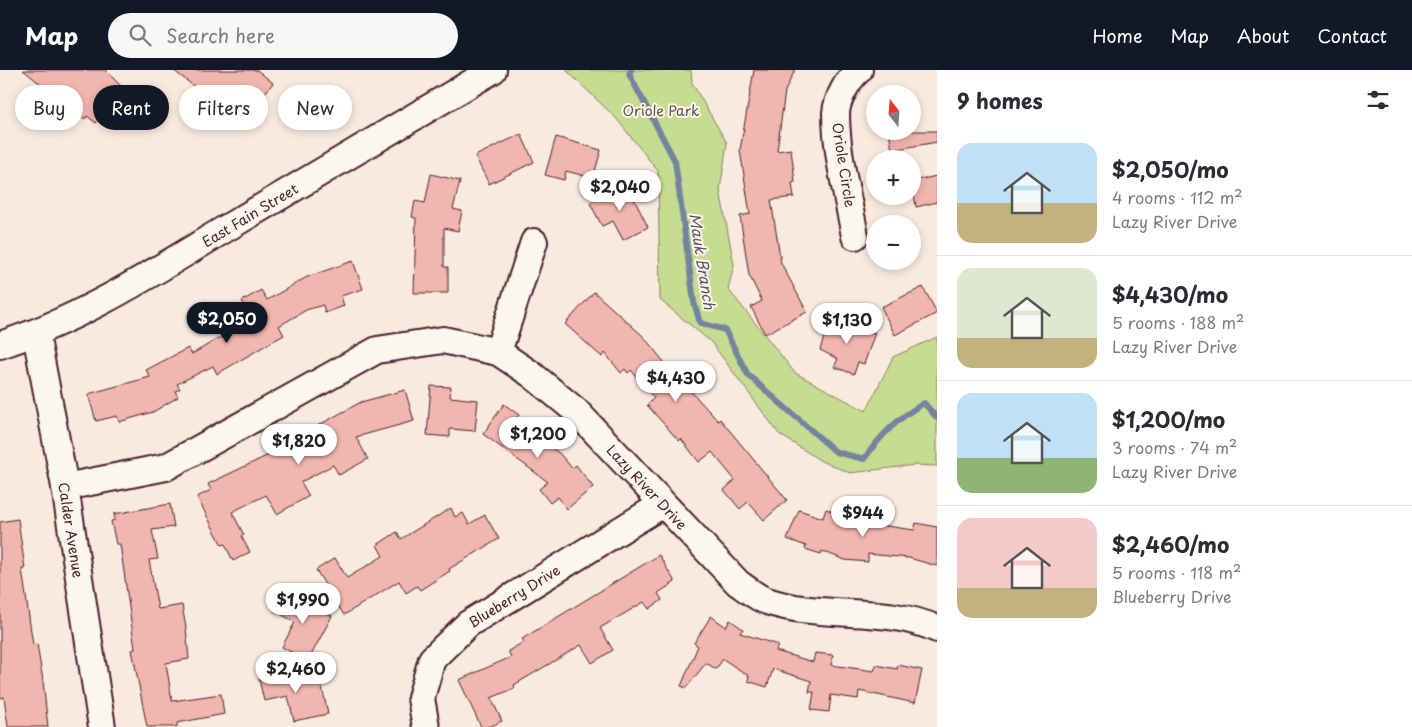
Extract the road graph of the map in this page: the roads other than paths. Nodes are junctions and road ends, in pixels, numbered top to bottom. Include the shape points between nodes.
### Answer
1 (493, 70) edge
2 (859, 70) edge
3 (856, 236) dead end
4 (534, 242) dead end
5 (36, 334) junction
6 (0, 345) edge
7 (498, 352) junction
8 (65, 487) junction
9 (663, 504) junction
10 (937, 629) edge
11 (102, 727) edge
12 (426, 727) edge

1 - 5 street, East Fain Street via 155,272
2 - 3 street, Oriole Circle via 849,78 836,112
4 - 7 street
5 - 6 street, East Fain Street
5 - 8 street, Calder Avenue
7 - 8 street, Lazy River Drive via 443,340 377,350 166,467
7 - 9 street, Lazy River Drive via 576,411
8 - 11 street, Calder Avenue
9 - 10 street, Lazy River Drive via 738,583 766,601 809,610 916,620
9 - 12 street, Blueberry Drive via 468,624 432,659 421,698

